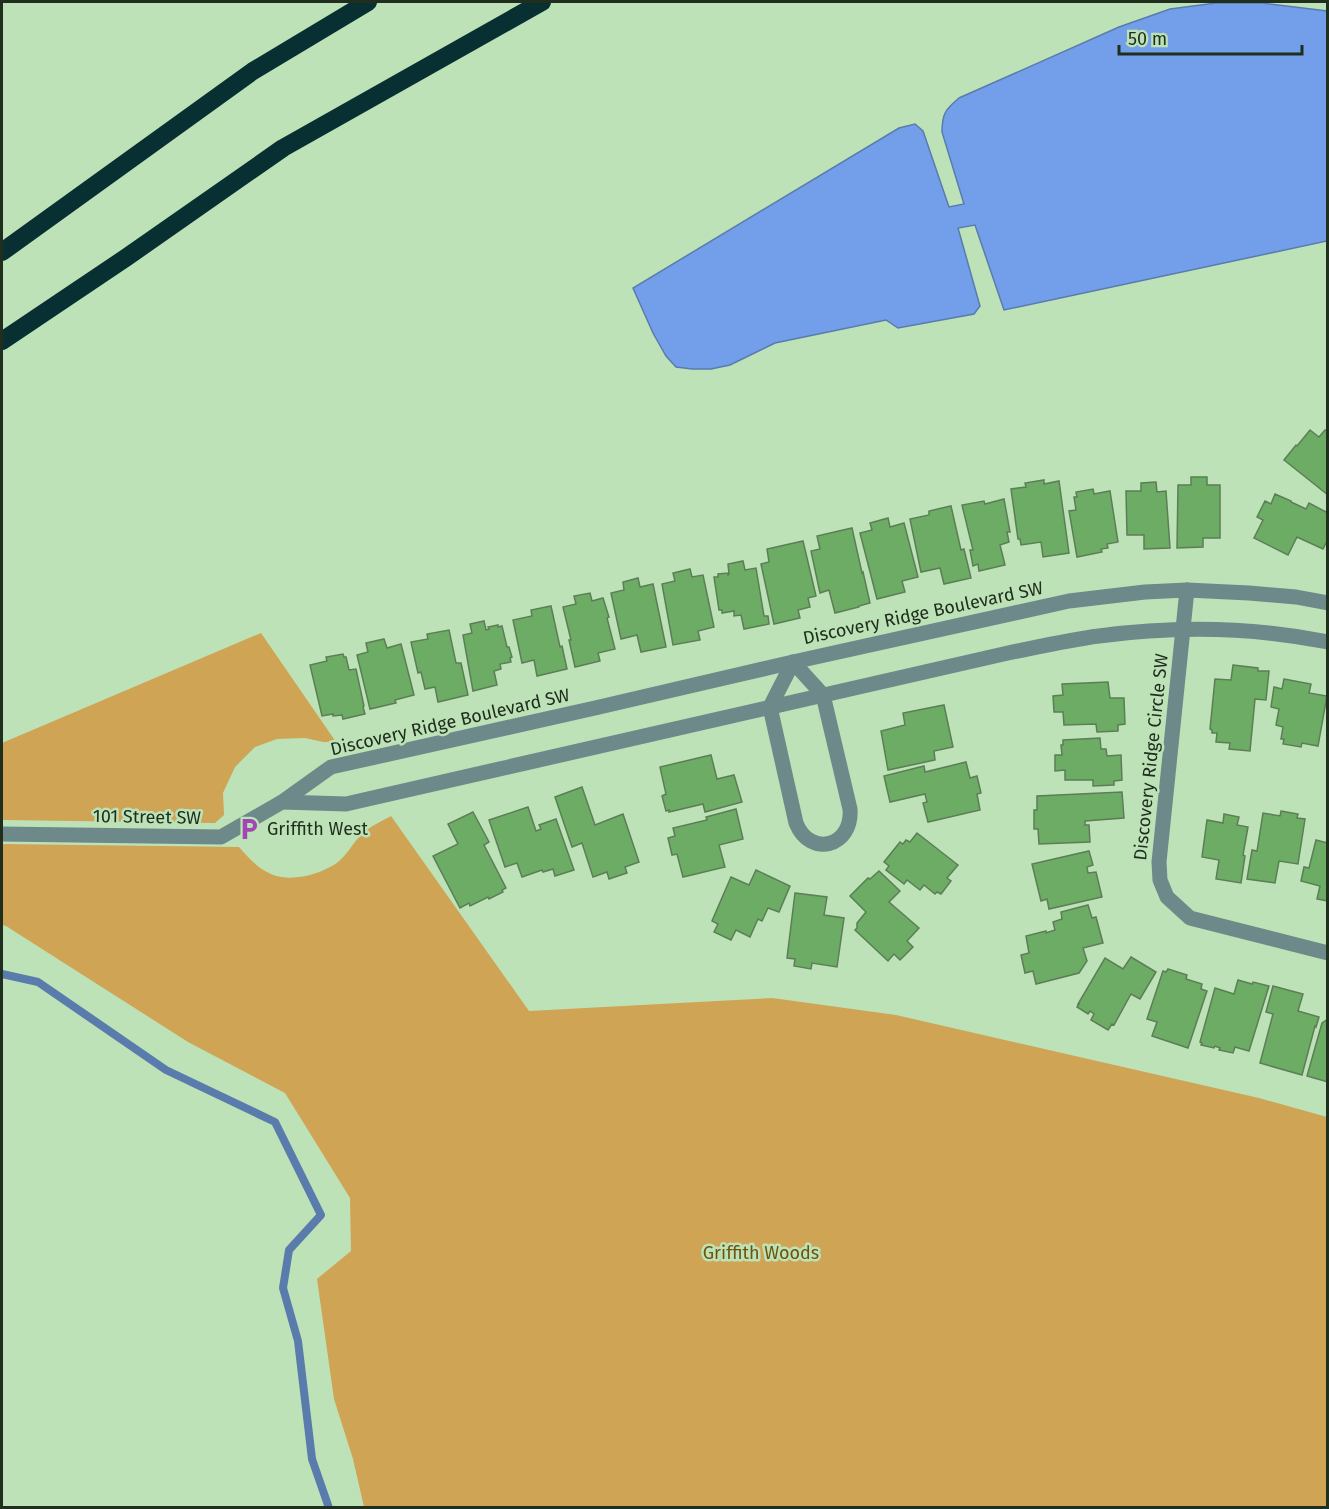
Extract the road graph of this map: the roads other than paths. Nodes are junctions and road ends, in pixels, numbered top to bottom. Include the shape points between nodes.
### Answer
1 (368, 2) edge
2 (542, 2) edge
3 (2, 252) edge
4 (2, 341) edge
5 (1187, 591) junction
6 (1328, 603) edge
7 (1184, 629) junction
8 (1328, 642) edge
9 (793, 662) junction
10 (824, 695) junction
11 (770, 707) junction
12 (282, 802) junction
13 (2, 834) edge
14 (1328, 952) edge

1 - 3 highway via 253,71
2 - 4 highway via 283,148
5 - 6 street, Discovery Ridge Boulevard SW via 1250,593
5 - 7 street, Discovery Ridge Circle SW
5 - 9 street, Discovery Ridge Boulevard SW via 1069,601
7 - 8 street via 1273,633
7 - 10 street via 1096,636
7 - 14 street, Discovery Ridge Circle SW via 1159,862 1160,880 1167,897 1190,918
9 - 10 street
9 - 11 street
9 - 12 street, Discovery Ridge Boulevard SW via 331,767
10 - 11 street
10 - 11 street via 850,809 849,827 830,844 812,842 799,831
11 - 12 street via 346,804
12 - 13 street, 101 Street SW via 220,837

